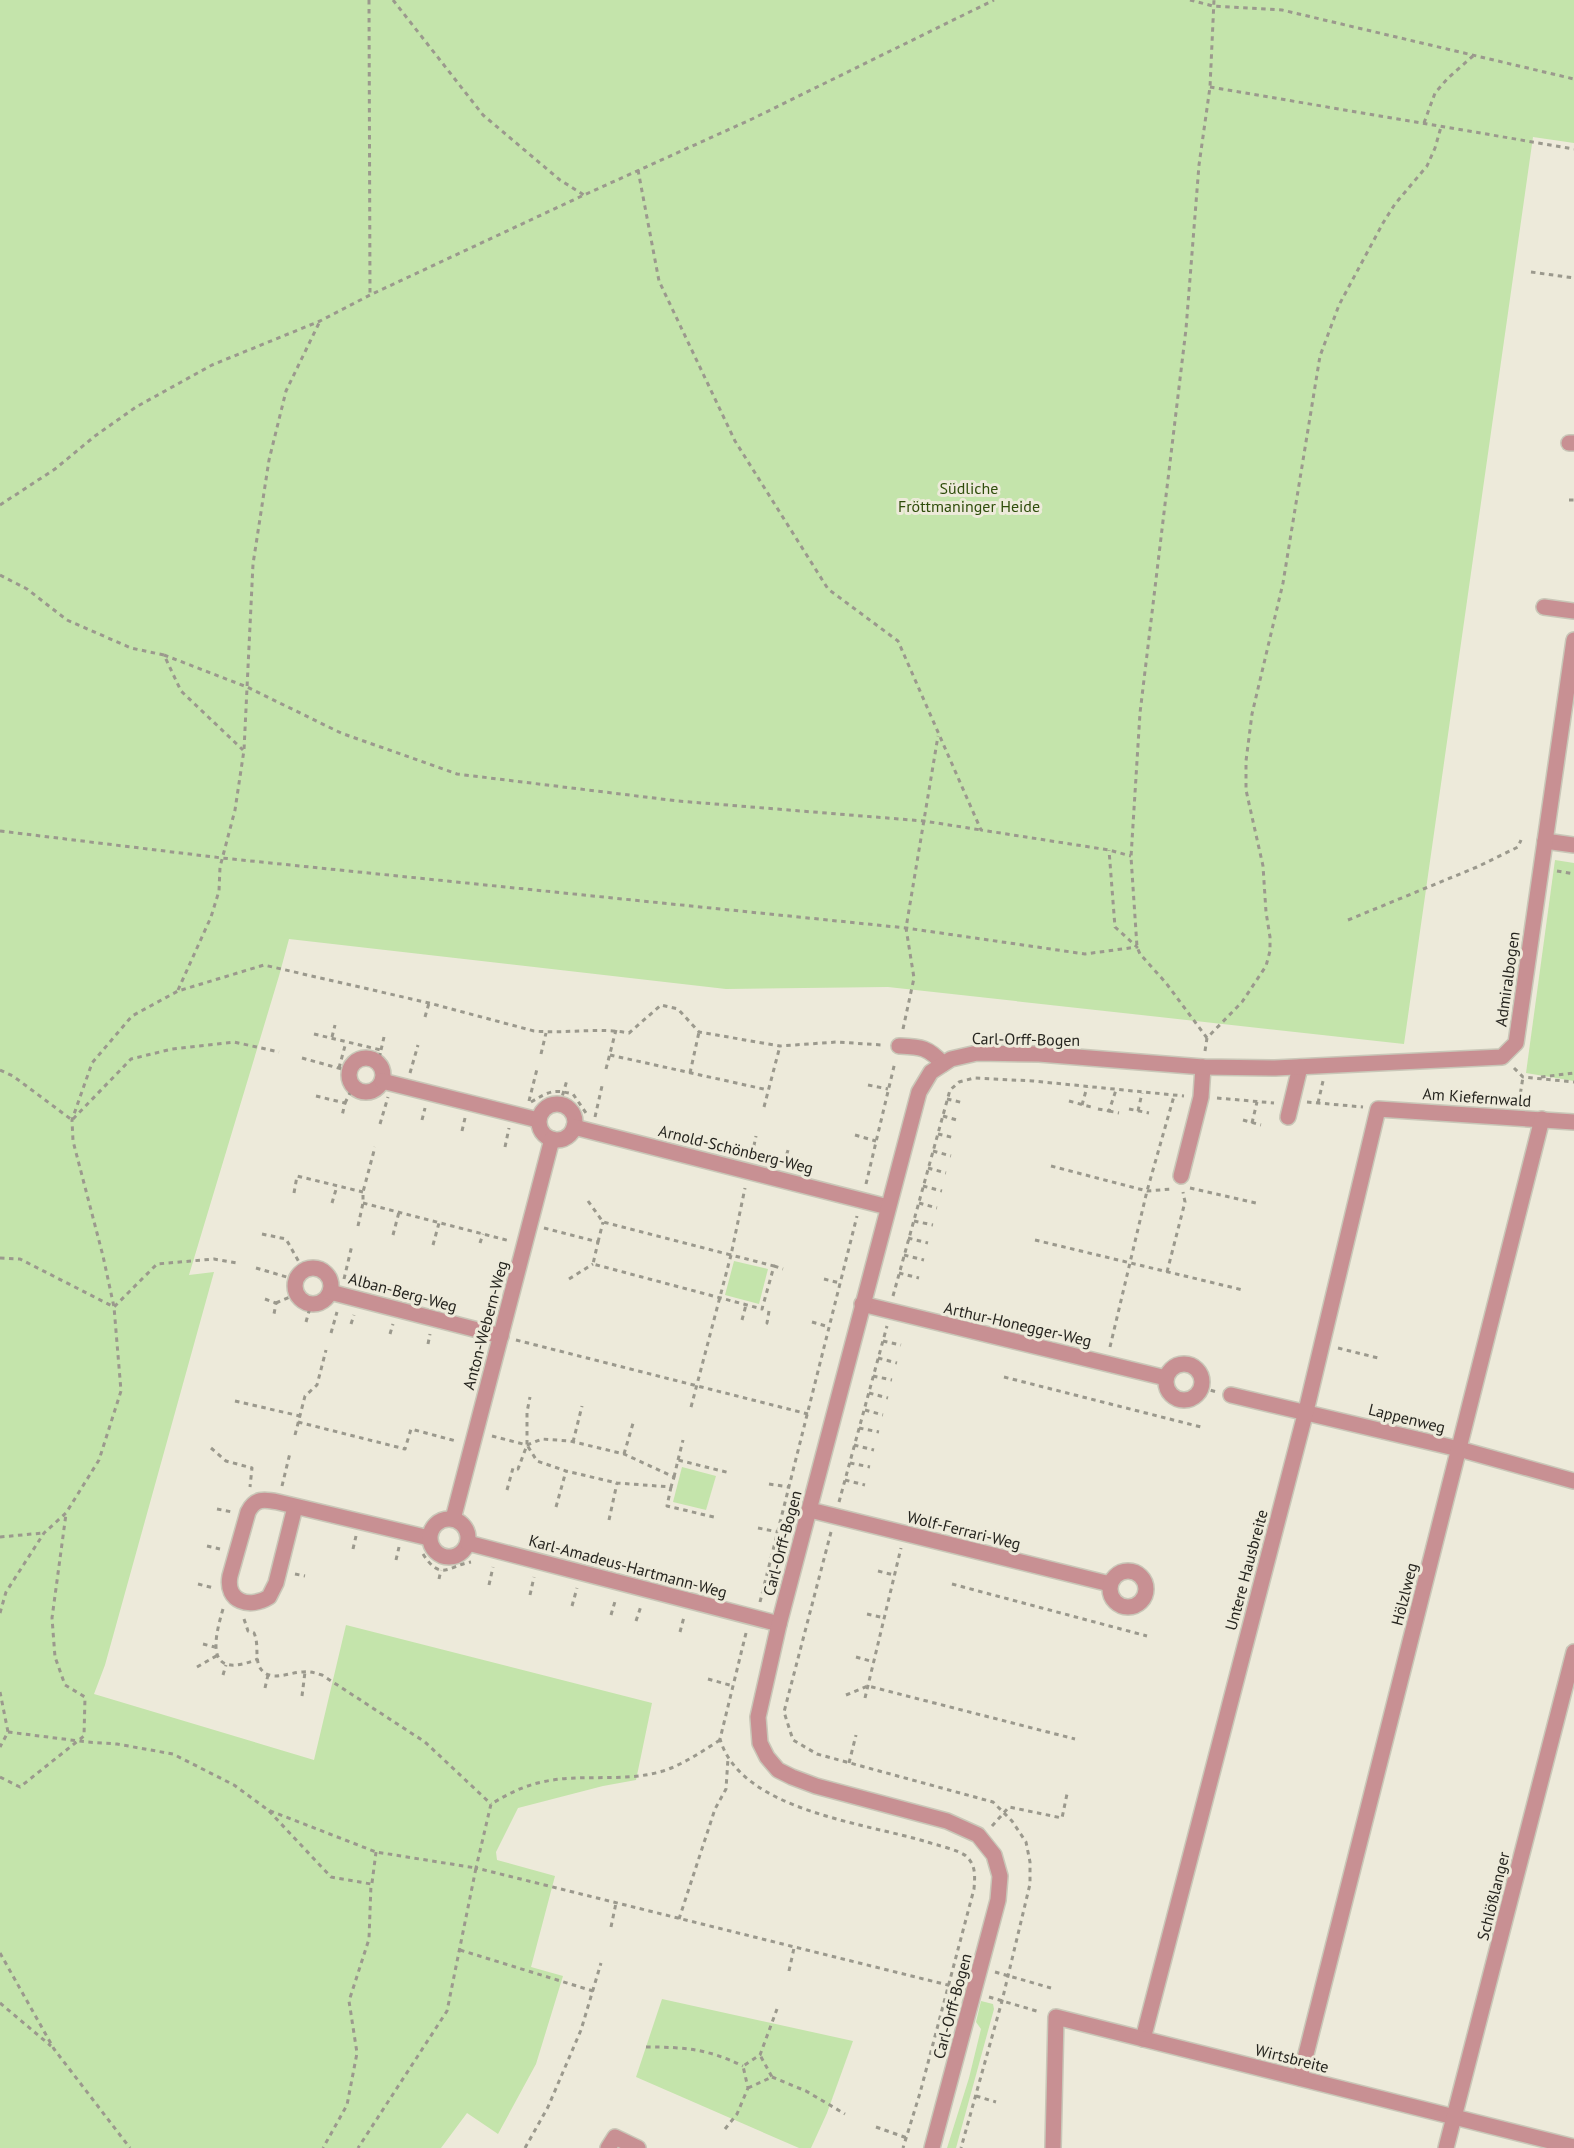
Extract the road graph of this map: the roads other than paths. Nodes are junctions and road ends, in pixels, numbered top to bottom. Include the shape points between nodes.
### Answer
1 (1544, 607) dead end
2 (1574, 611) edge
3 (1574, 640) edge
4 (1545, 841) junction
5 (1574, 845) edge
6 (899, 1046) road end
7 (943, 1064) junction
8 (1203, 1067) junction
9 (1300, 1067) junction
10 (393, 1084) junction
11 (1378, 1108) joint
12 (1289, 1109) road end
13 (532, 1119) junction
14 (1542, 1119) junction
15 (1574, 1122) edge
16 (574, 1127) junction
17 (552, 1139) junction
18 (1178, 1183) road end
19 (888, 1207) junction
20 (330, 1292) junction
21 (862, 1304) junction
22 (501, 1336) junction
23 (1166, 1378) dead end
24 (1231, 1395) dead end
25 (1305, 1412) junction
26 (1459, 1449) junction
27 (1574, 1480) edge
28 (295, 1507) junction
29 (810, 1510) junction
30 (453, 1519) junction
31 (429, 1538) junction
32 (468, 1543) junction
33 (1110, 1584) dead end
34 (779, 1624) junction
35 (1574, 1652) edge
36 (1143, 2039) junction
37 (1300, 2078) junction
38 (1454, 2117) junction
39 (1574, 2147) edge
40 (608, 2148) edge
41 (638, 2148) edge
42 (932, 2148) edge
43 (1053, 2148) edge
44 (1446, 2148) edge

1 - 2 street
3 - 4 street, Admiralbogen
4 - 5 street
4 - 9 street, Admiralbogen via 1516,1043 1502,1057
6 - 7 street via 922,1047
7 - 8 street, Carl-Orff-Bogen via 977,1053
7 - 19 street, Carl-Orff-Bogen via 932,1072 919,1092
8 - 9 street, Admiralbogen
8 - 18 street via 1201,1097
9 - 12 street
10 - 10 street via 382,1070 379,1056 360,1059 344,1069 353,1087 363,1092
10 - 13 street
11 - 14 street, Am Kiefernwald
11 - 25 street, Untere Hausbreite
13 - 16 street via 548,1106 560,1104 570,1110
13 - 17 street
14 - 15 street, Am Kiefernwald
14 - 26 street, Hölzlweg
16 - 17 street via 563,1139
16 - 19 street, Arnold-Schönberg-Weg
17 - 22 street, Anton-Webern-Weg
19 - 21 street, Carl-Orff-Bogen
20 - 20 street, Alban-Berg-Weg via 330,1280 322,1271 316,1269 299,1281 302,1300 310,1304 324,1301
20 - 22 street, Alban-Berg-Weg
21 - 23 street, Arthur-Honegger-Weg
21 - 29 street, Carl-Orff-Bogen
22 - 30 street, Anton-Webern-Weg
24 - 25 street, Lappenweg
25 - 26 street, Lappenweg
25 - 36 street, Untere Hausbreite
26 - 27 street, Lappenweg
26 - 37 street, Hölzlweg
28 - 28 street via 268,1597 244,1602 237,1599 228,1586 252,1505 258,1501
28 - 31 street
29 - 33 street, Wolf-Ferrari-Weg
29 - 34 street, Carl-Orff-Bogen
30 - 31 street via 437,1523
30 - 32 street via 464,1526
31 - 32 street via 433,1550 443,1557 461,1553
32 - 34 street, Karl-Amadeus-Hartmann-Weg
34 - 42 street, Carl-Orff-Bogen via 758,1717 760,1743 778,1770 816,1786 947,1821 978,1835 994,1855 1000,1876 998,1900
35 - 38 street, Schlößlanger
36 - 37 street, Wirtsbreite
36 - 43 street, Wirtsbreite via 1056,2017
37 - 38 street, Wirtsbreite
38 - 39 street, Wirtsbreite
38 - 44 street, Schlößlanger
40 - 41 street via 615,2137

